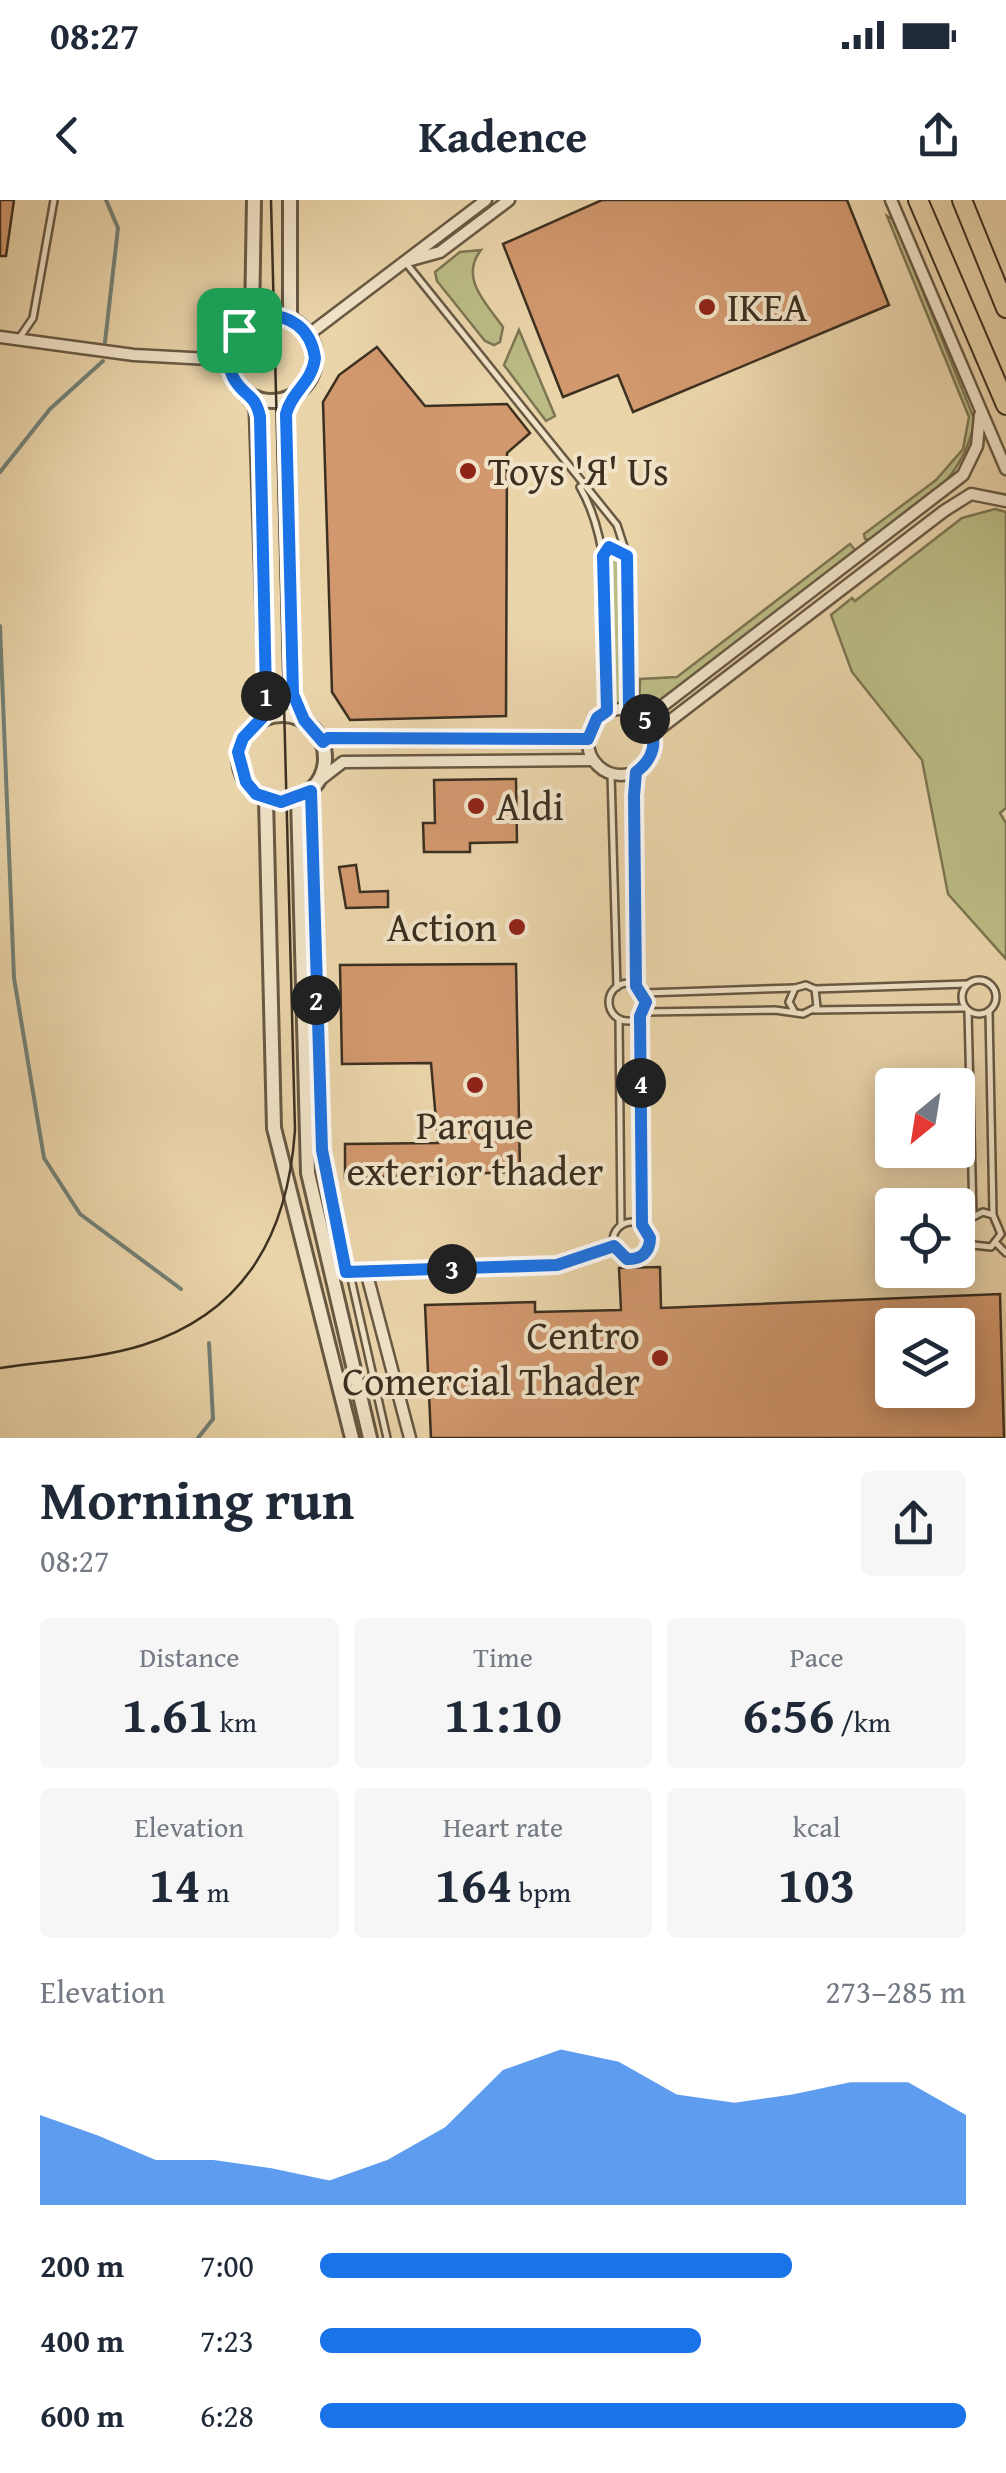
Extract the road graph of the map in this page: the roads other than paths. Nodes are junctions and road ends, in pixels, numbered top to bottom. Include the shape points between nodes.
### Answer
1 (54, 200) edge
2 (254, 200) edge
3 (290, 200) edge
4 (485, 200) edge
5 (509, 200) edge
6 (892, 200) edge
7 (918, 200) edge
8 (962, 200) edge
9 (405, 262) junction
10 (1006, 308) edge
11 (252, 320) junction
12 (290, 320) junction
13 (308, 335) junction
14 (0, 337) edge
15 (19, 340) junction
16 (229, 360) junction
17 (290, 397) junction
18 (256, 398) junction
19 (1006, 405) edge
20 (980, 415) junction
21 (1006, 468) edge
22 (572, 471) junction
23 (1006, 501) edge
24 (603, 556) junction
25 (627, 556) junction
26 (607, 711) junction
27 (635, 712) junction
28 (262, 718) junction
29 (304, 720) junction
30 (654, 733) junction
31 (588, 739) junction
32 (323, 742) junction
33 (592, 760) junction
34 (636, 772) junction
35 (611, 774) junction
36 (321, 779) junction
37 (311, 791) junction
38 (266, 798) junction
39 (298, 798) junction
40 (966, 984) junction
41 (636, 986) junction
42 (617, 987) junction
43 (795, 988) junction
44 (814, 990) junction
45 (644, 992) junction
46 (996, 994) junction
47 (1006, 994) edge
48 (967, 1009) junction
49 (814, 1010) junction
50 (794, 1011) junction
51 (989, 1011) junction
52 (642, 1014) junction
53 (619, 1019) junction
54 (972, 1188) edge
55 (992, 1214) junction
56 (975, 1215) edge
57 (642, 1225) junction
58 (621, 1226) junction
59 (996, 1243) junction
60 (975, 1245) edge
61 (614, 1246) junction
62 (1006, 1253) edge
63 (346, 1272) junction
64 (366, 1272) junction
65 (352, 1438) edge
66 (370, 1438) edge
67 (387, 1438) edge
68 (410, 1438) edge

1 - 15 lane via 33,318
2 - 11 street
3 - 12 street
4 - 9 street
5 - 9 street via 440,252
6 - 20 street
7 - 19 main road
8 - 10 main road
9 - 13 street
9 - 22 lane
11 - 12 street
11 - 16 street via 231,344
12 - 13 street
13 - 17 street via 313,370
14 - 15 street
15 - 16 street
16 - 18 street via 233,376
17 - 18 street
17 - 29 street via 293,694
18 - 28 street
20 - 21 street
20 - 27 street via 978,446 963,476 661,707
22 - 24 lane via 594,511
22 - 25 lane via 617,525
23 - 30 street via 970,494 944,511
24 - 25 lane via 609,547
24 - 26 lane
25 - 27 lane
26 - 27 street
26 - 31 street
27 - 30 street
28 - 29 street
28 - 38 street via 243,738 239,768
29 - 32 street
30 - 34 street via 652,755
31 - 32 street
31 - 33 street
32 - 36 street
33 - 35 street
33 - 36 street via 343,762
34 - 35 street
34 - 41 lane
35 - 42 lane
36 - 37 street
37 - 39 street
37 - 63 lane via 322,1150
38 - 39 street
38 - 65 street via 274,1128
39 - 66 street via 308,1173
40 - 44 lane
40 - 46 lane via 984,980
40 - 48 lane via 961,999
41 - 42 lane
41 - 45 lane
42 - 53 lane via 609,1001
43 - 44 lane
43 - 45 lane
43 - 50 lane
44 - 49 lane
45 - 52 lane
46 - 47 lane
46 - 51 lane
48 - 49 lane
48 - 51 lane
48 - 54 lane
49 - 50 lane
50 - 52 lane
51 - 55 lane
52 - 53 lane
52 - 57 lane
53 - 58 lane
55 - 56 lane
55 - 59 lane via 1002,1228
57 - 58 lane
57 - 61 lane via 650,1238 645,1254 627,1259
58 - 61 lane
59 - 60 lane
59 - 62 lane
61 - 64 lane via 557,1265
63 - 64 lane
63 - 67 lane
64 - 68 street

